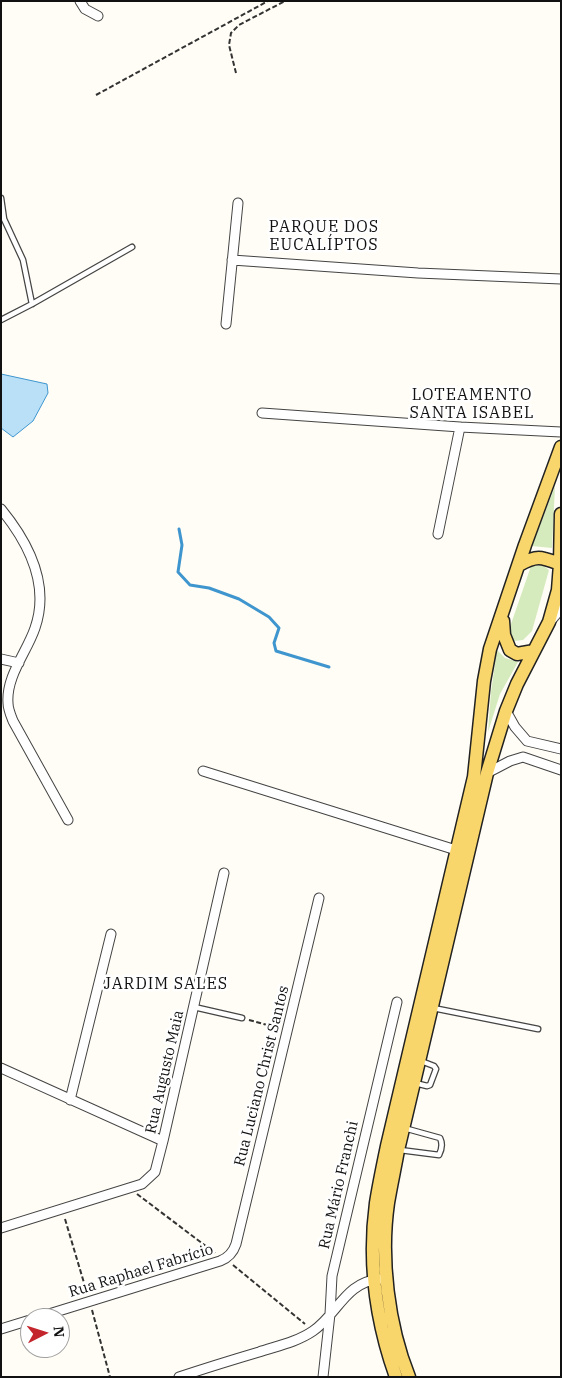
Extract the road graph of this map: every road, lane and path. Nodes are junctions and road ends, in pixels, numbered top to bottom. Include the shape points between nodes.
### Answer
1 (80, 1) edge
2 (268, 1) edge
3 (285, 1) edge
4 (98, 16) dead end
5 (236, 72) dead end
6 (96, 95) dead end
7 (1, 198) edge
8 (238, 203) dead end
9 (132, 247) dead end
10 (232, 260) junction
11 (561, 279) edge
12 (32, 304) junction
13 (1, 320) edge
14 (226, 324) dead end
15 (262, 413) dead end
16 (460, 427) junction
17 (561, 432) edge
18 (561, 447) edge
19 (1, 509) edge
20 (561, 514) edge
21 (438, 534) dead end
22 (518, 564) junction
23 (561, 564) edge
24 (561, 608) edge
25 (503, 613) junction
26 (549, 622) junction
27 (534, 651) junction
28 (1, 659) edge
29 (19, 663) junction
30 (506, 711) junction
31 (526, 741) junction
32 (561, 749) edge
33 (523, 757) junction
34 (561, 770) edge
35 (203, 771) dead end
36 (488, 773) junction
37 (68, 820) dead end
38 (456, 850) junction
39 (224, 873) dead end
40 (319, 898) dead end
41 (111, 934) dead end
42 (397, 1002) dead end
43 (194, 1007) junction
44 (431, 1008) junction
45 (242, 1018) joint
46 (538, 1029) dead end
47 (287, 1030) junction
48 (419, 1061) junction
49 (1, 1068) edge
50 (414, 1083) junction
51 (70, 1100) junction
52 (403, 1128) junction
53 (164, 1141) junction
54 (398, 1150) junction
55 (129, 1189) junction
56 (62, 1209) junction
57 (1, 1228) edge
58 (225, 1259) junction
59 (380, 1279) junction
60 (90, 1302) junction
61 (70, 1308) edge
62 (330, 1314) junction
63 (20, 1323) edge
64 (1, 1329) edge
65 (313, 1331) junction
66 (110, 1377) edge
67 (179, 1377) edge
68 (323, 1377) edge
69 (396, 1377) edge
70 (409, 1377) edge

1 - 4 street via 85,9
2 - 6 path
3 - 5 path via 231,32 229,46
7 - 12 lane via 4,219 23,260
8 - 10 street
9 - 12 lane
10 - 11 street
10 - 14 street
12 - 13 lane
15 - 16 street
16 - 17 street
16 - 21 street
18 - 22 main road
19 - 29 street via 21,535 32,559 39,590 40,605 35,628
20 - 23 main road
22 - 23 main road via 541,557
22 - 25 main road
23 - 26 main road
24 - 26 street
25 - 27 main road via 504,635 510,650 517,654
25 - 38 main road via 490,649 474,778
26 - 27 main road
27 - 30 main road
28 - 29 street
29 - 37 street via 8,704 13,721
30 - 31 street
30 - 36 main road
31 - 32 street
31 - 33 street
33 - 34 street
33 - 36 street
35 - 38 street
36 - 44 main road
38 - 59 main road via 376,1204 373,1254
39 - 43 street, Rua Augusto Maia
40 - 47 street, Rua Luciano Christ Santos
41 - 51 street
42 - 62 street, Rua Mário Franchi via 332,1276
43 - 45 lane
43 - 53 street, Rua Augusto Maia
44 - 46 lane
44 - 48 main road
45 - 47 path
47 - 58 street, Rua Luciano Christ Santos via 236,1244
48 - 50 main road
48 - 50 lane via 436,1068 430,1085
49 - 51 street
50 - 52 main road
51 - 53 street
52 - 54 main road
52 - 54 lane via 440,1138 441,1151 439,1155
53 - 55 street, Rua Augusto Maia via 155,1172 142,1184
54 - 59 main road
55 - 56 street
55 - 58 path
56 - 57 street
56 - 60 path
58 - 60 street, Rua Raphael Fabrício
58 - 65 path
59 - 62 street via 354,1289
59 - 69 main road via 386,1348
59 - 70 main road
60 - 61 street, Rua Raphael Fabrício
60 - 66 path
62 - 65 street
62 - 68 street, Rua Mário Franchi
63 - 64 street
65 - 67 street via 292,1342

